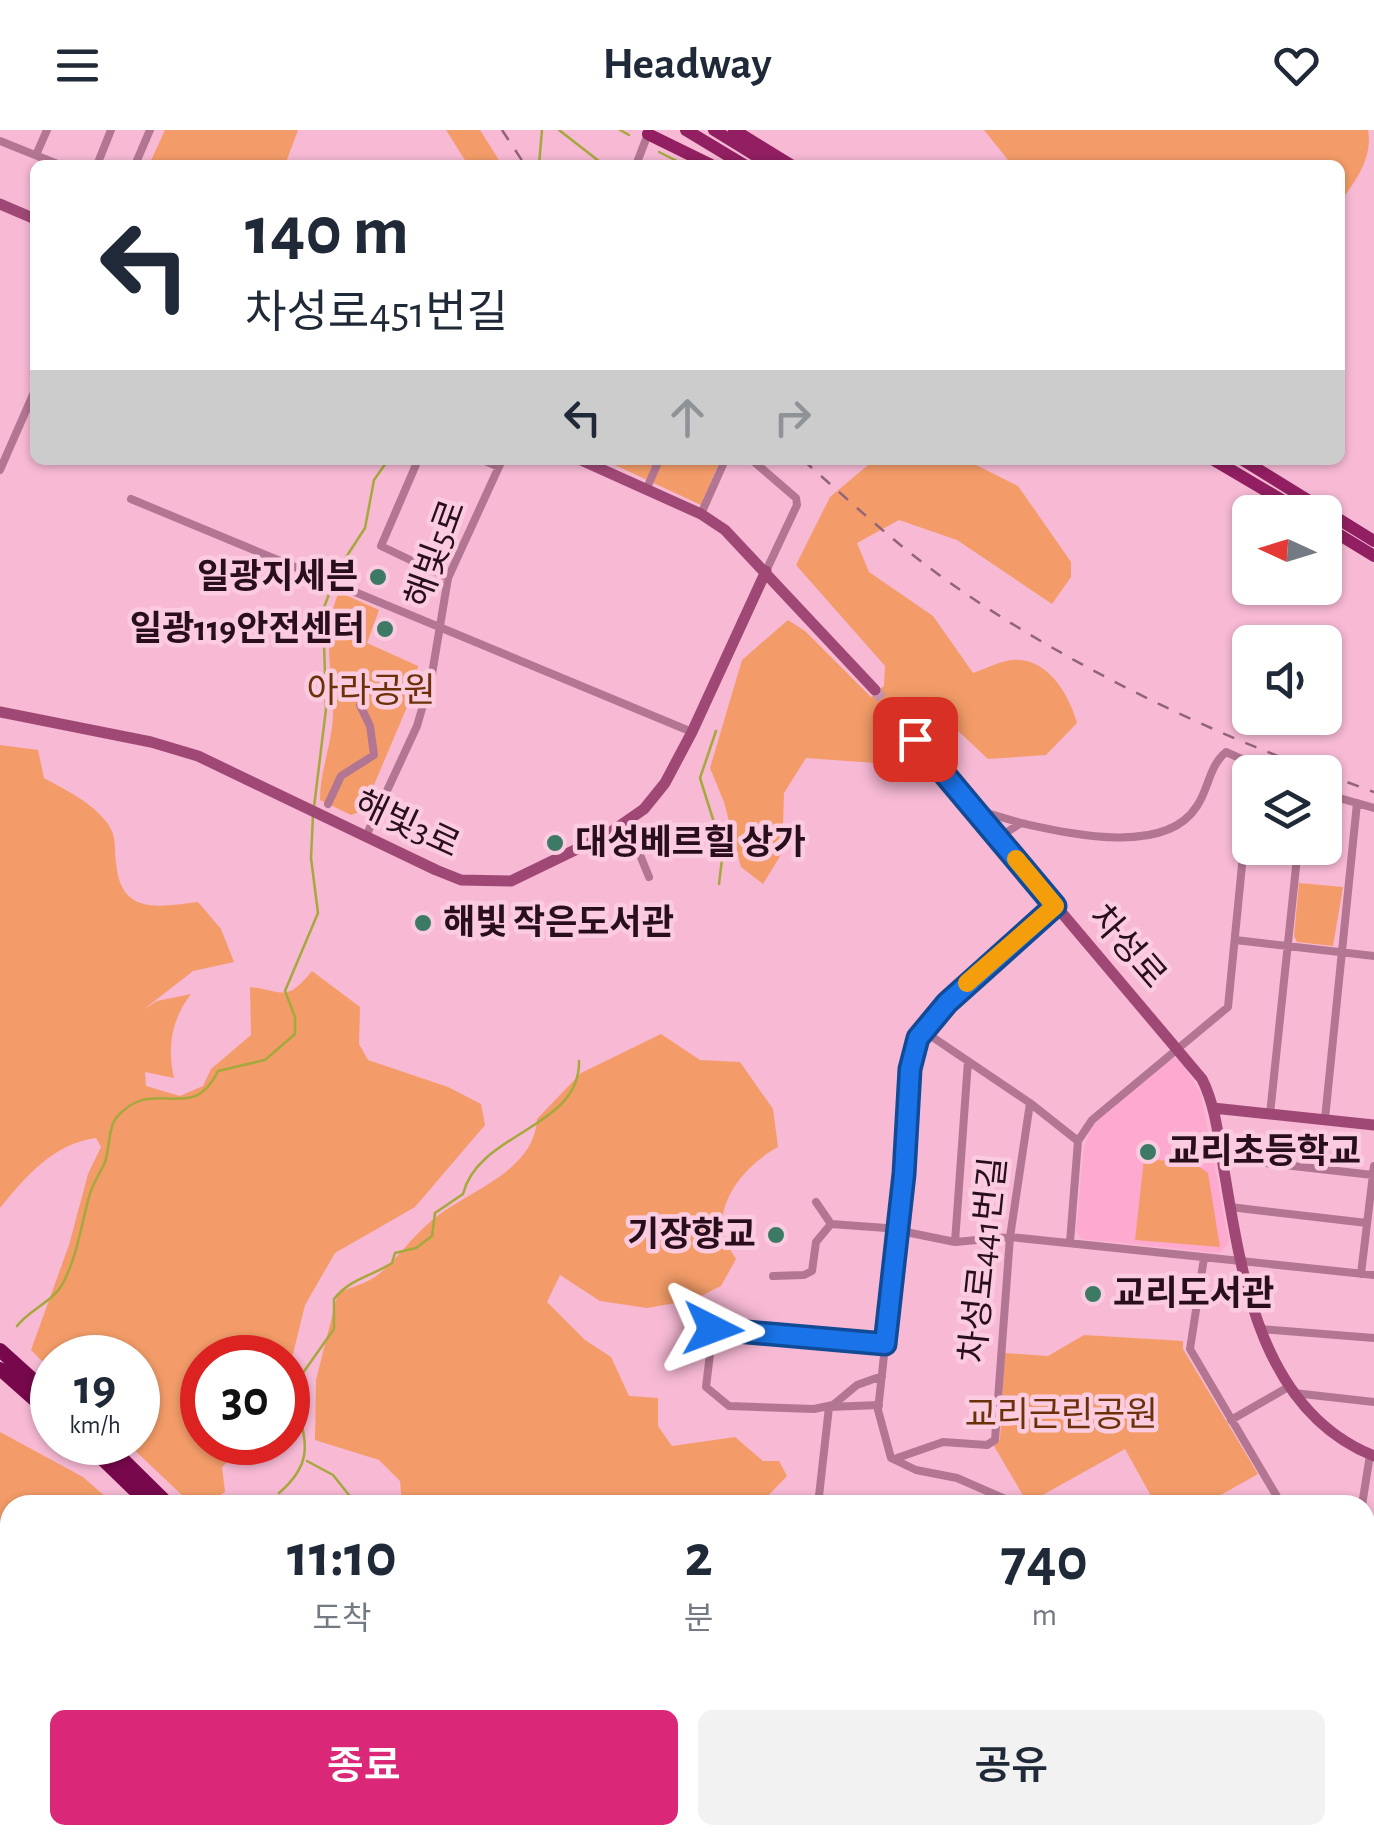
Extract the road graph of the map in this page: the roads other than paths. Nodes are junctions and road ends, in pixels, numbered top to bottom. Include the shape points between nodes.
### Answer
1 (47, 130) edge
2 (111, 130) edge
3 (150, 130) edge
4 (686, 130) edge
5 (714, 130) edge
6 (734, 130) edge
7 (645, 132) edge
8 (0, 141) edge
9 (36, 155) junction
10 (48, 160) edge
11 (99, 160) edge
12 (137, 160) edge
13 (637, 160) edge
14 (701, 160) edge
15 (736, 160) edge
16 (763, 160) edge
17 (783, 160) edge
18 (0, 204) edge
19 (30, 216) edge
20 (30, 399) edge
21 (4, 445) edge
22 (416, 465) edge
23 (500, 465) edge
24 (593, 465) edge
25 (657, 465) edge
26 (724, 465) edge
27 (758, 465) edge
28 (1222, 465) edge
29 (1251, 465) edge
30 (0, 470) edge
31 (646, 488) junction
32 (1273, 495) edge
33 (132, 499) dead end
34 (701, 514) junction
35 (1342, 536) edge
36 (1374, 541) edge
37 (1374, 556) edge
38 (766, 571) junction
39 (448, 578) junction
40 (438, 626) junction
41 (876, 690) tunnel mouth
42 (360, 704) dead end
43 (0, 712) edge
44 (692, 732) junction
45 (915, 739) tunnel mouth
46 (1232, 755) edge
47 (372, 758) junction
48 (383, 764) dead end
49 (1342, 799) edge
50 (1357, 803) junction
51 (1374, 808) edge
52 (973, 809) junction
53 (324, 810) junction
54 (627, 823) junction
55 (1021, 824) junction
56 (366, 836) junction
57 (999, 838) junction
58 (1242, 865) edge
59 (1296, 865) edge
60 (649, 877) dead end
61 (1055, 906) junction
62 (1234, 940) junction
63 (1287, 946) junction
64 (1340, 952) junction
65 (1374, 956) edge
66 (922, 1030) junction
67 (1179, 1047) junction
68 (968, 1061) junction
69 (1030, 1102) junction
70 (1214, 1108) junction
71 (1270, 1114) junction
72 (1326, 1119) junction
73 (1374, 1124) edge
74 (1078, 1142) junction
75 (1222, 1163) junction
76 (1374, 1166) edge
77 (1373, 1176) edge
78 (816, 1202) dead end
79 (1230, 1207) junction
80 (1367, 1222) junction
81 (830, 1224) junction
82 (896, 1232) junction
83 (1010, 1236) junction
84 (955, 1242) junction
85 (1070, 1242) junction
86 (1204, 1258) junction
87 (1240, 1262) junction
88 (1361, 1274) junction
89 (1374, 1275) edge
90 (773, 1276) dead end
91 (1260, 1329) junction
92 (1374, 1338) edge
93 (885, 1344) junction
94 (0, 1350) edge
95 (0, 1369) edge
96 (882, 1376) junction
97 (30, 1378) edge
98 (1292, 1390) junction
99 (30, 1395) edge
100 (1374, 1402) edge
101 (832, 1404) junction
102 (879, 1404) junction
103 (1231, 1420) junction
104 (1372, 1456) edge
105 (897, 1458) junction
106 (108, 1465) edge
107 (128, 1465) edge
108 (140, 1495) edge
109 (159, 1495) edge
110 (819, 1495) edge
111 (997, 1495) edge
112 (1276, 1495) edge
113 (1364, 1495) edge

1 - 9 street
2 - 11 street
3 - 12 street
4 - 15 main road
5 - 16 main road
6 - 17 main road
7 - 13 street
7 - 14 main road
8 - 9 street
9 - 10 street
18 - 19 street
20 - 21 street
21 - 30 street
22 - 39 street via 381,546
23 - 39 street, 해빛5로
24 - 31 street
25 - 31 street
26 - 34 street
27 - 38 street via 798,506
28 - 32 main road
29 - 36 main road
31 - 34 street
33 - 40 street
34 - 38 street
35 - 37 main road
38 - 41 street
38 - 44 street, 해빛3로
39 - 40 street, 해빛5로
40 - 44 street
40 - 56 street, 해빛5로 via 418,726
42 - 47 street via 373,736
43 - 53 street, 해빛3로 via 198,756 303,808
44 - 54 street, 해빛3로 via 666,784
45 - 52 street, 차성로
46 - 55 street via 1216,760 1196,808 1133,839
47 - 48 street
47 - 53 street via 342,776
49 - 50 street
50 - 51 street
50 - 64 street
52 - 55 street
52 - 57 street, 차성로
53 - 56 street, 해빛3로
54 - 56 street, 해빛3로 via 511,881 461,880
54 - 60 street
55 - 57 street
57 - 61 street, 차성로
58 - 62 street
59 - 63 street
61 - 66 street
61 - 67 street, 차성로
62 - 63 street
62 - 67 street via 1228,1007
63 - 64 street
63 - 71 street
64 - 65 street
64 - 72 street
66 - 68 street
66 - 82 street via 910,1069
67 - 70 street, 차성로
67 - 74 street via 1107,1103
68 - 69 street
68 - 84 street
69 - 74 street
69 - 83 street, 차성로441번길
70 - 71 street
70 - 75 street, 차성로
71 - 72 street
72 - 73 street
74 - 85 street
75 - 77 street
75 - 79 street, 차성로
76 - 77 street
77 - 80 street
78 - 81 street
79 - 80 street
79 - 87 street, 차성로
80 - 88 street
81 - 82 street
81 - 90 street via 816,1242 812,1270
82 - 84 street
82 - 93 street
83 - 84 street
83 - 85 street
83 - 105 street, 차성로441번길 via 992,1444 943,1442
85 - 86 street
86 - 87 street
86 - 103 street via 1190,1350
87 - 88 street
87 - 91 street, 차성로
88 - 89 street
91 - 92 street
91 - 98 street, 차성로
93 - 96 street
93 - 101 street via 713,1329 706,1387 718,1402 814,1409
94 - 97 highway
95 - 99 highway
96 - 101 street via 857,1384
96 - 102 street
98 - 100 street
98 - 103 street
98 - 104 street, 차성로 via 1324,1427
101 - 102 street
101 - 110 street
102 - 105 street via 891,1458
103 - 112 street
104 - 113 street
105 - 111 street
106 - 108 highway
107 - 109 highway

